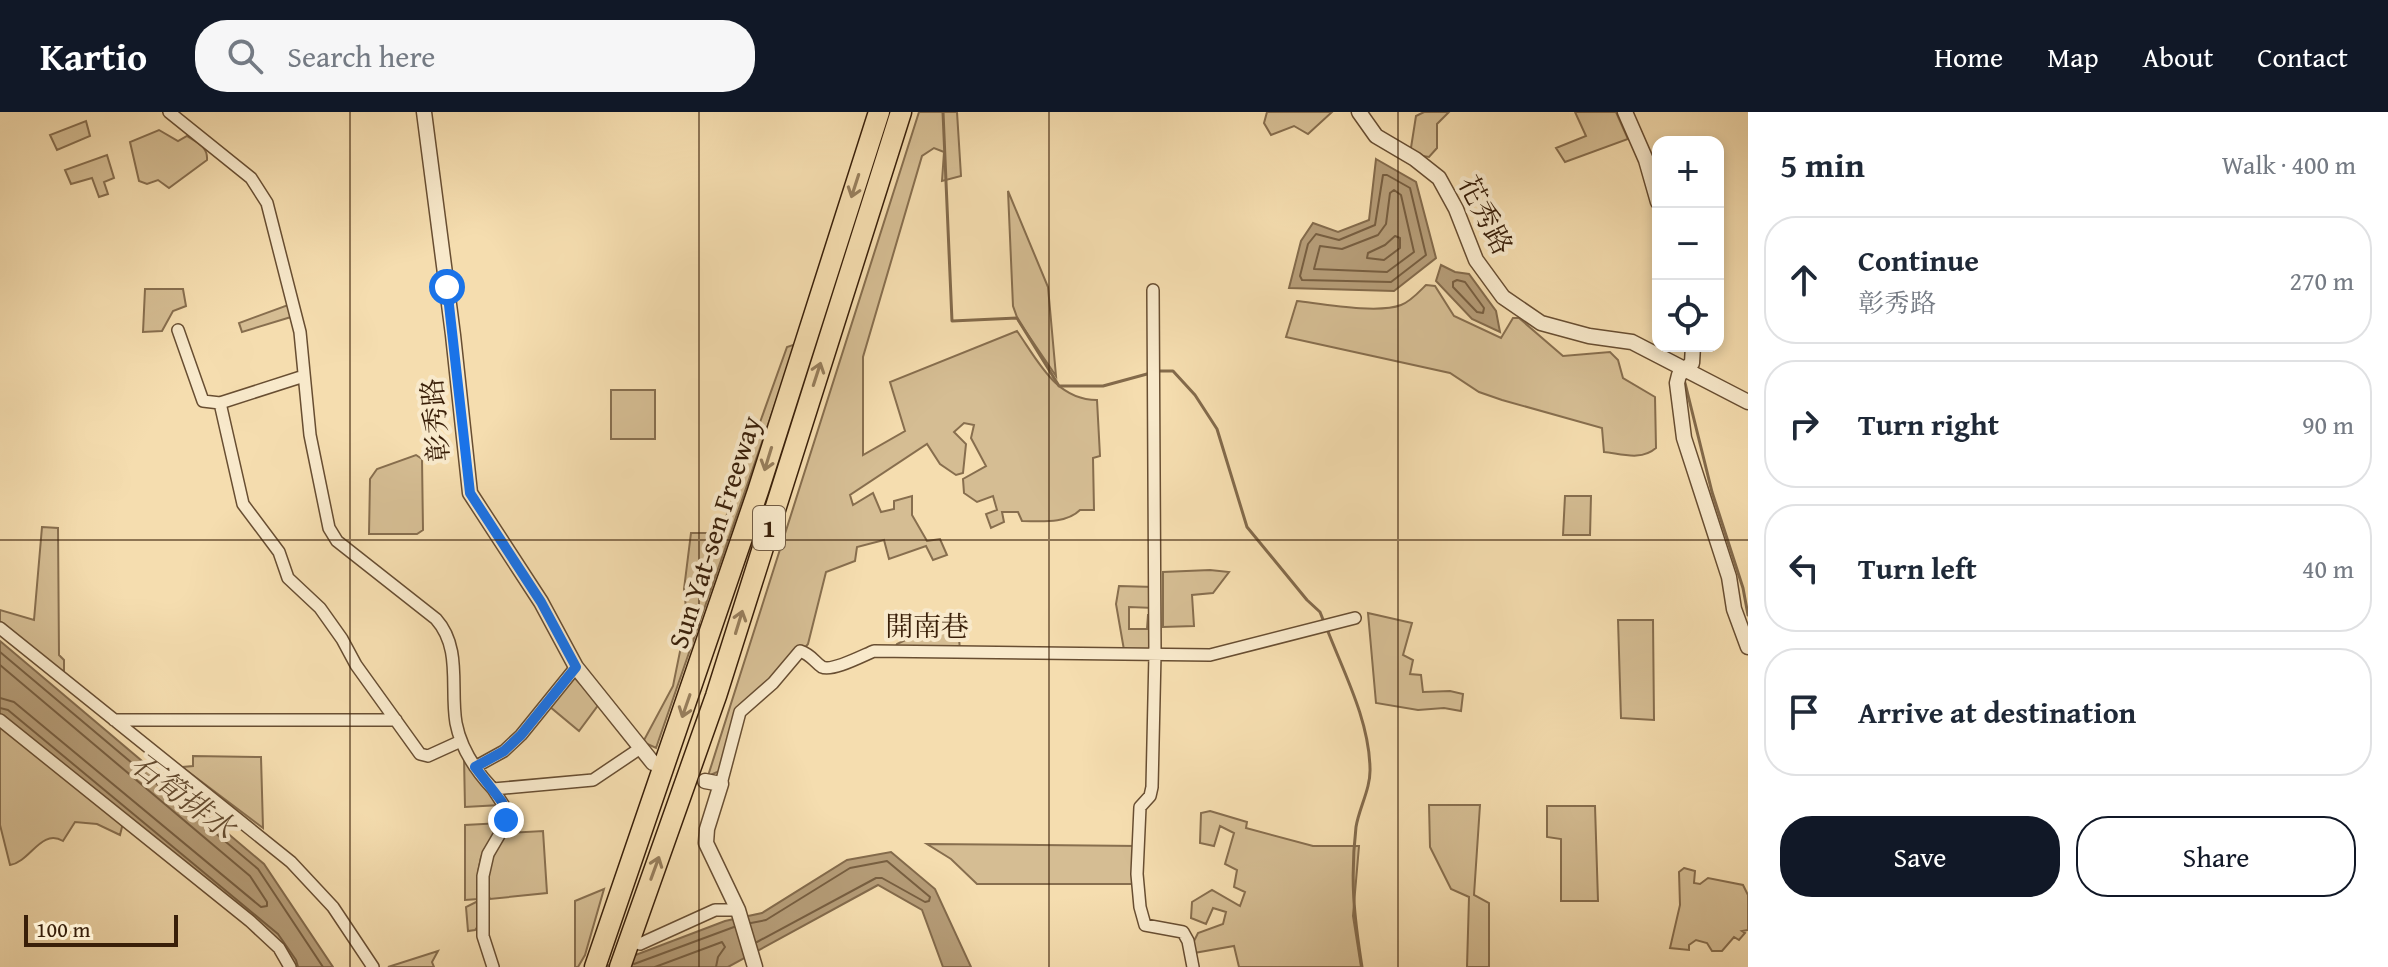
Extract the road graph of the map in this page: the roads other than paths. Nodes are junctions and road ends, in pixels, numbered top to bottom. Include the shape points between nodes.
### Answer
1 (169, 112) edge
2 (424, 112) edge
3 (879, 112) edge
4 (901, 112) edge
5 (1359, 112) edge
6 (1625, 112) edge
7 (1652, 181) edge
8 (1153, 290) dead end
9 (178, 330) dead end
10 (1693, 352) edge
11 (1686, 368) junction
12 (304, 376) junction
13 (1748, 402) edge
14 (220, 403) junction
15 (1355, 618) dead end
16 (0, 628) edge
17 (1748, 647) edge
18 (1155, 654) junction
19 (576, 667) junction
20 (0, 720) edge
21 (114, 720) junction
22 (396, 720) junction
23 (461, 741) junction
24 (639, 749) junction
25 (653, 763) dead end
26 (475, 767) junction
27 (705, 781) dead end
28 (721, 784) junction
29 (493, 789) junction
30 (738, 910) junction
31 (634, 943) junction
32 (598, 958) edge
33 (290, 967) edge
34 (373, 967) edge
35 (493, 967) edge
36 (620, 967) edge
37 (755, 967) edge
38 (1193, 967) edge

1 - 12 street via 251,178 264,195 300,332
2 - 19 street, 彰秀路 via 470,493
3 -> 32 highway, Sun Yat-sen Freeway / 1 via 758,491
31 -> 4 highway, Sun Yat-sen Freeway / 1
5 - 11 street, 花秀路 via 1376,136 1439,178 1476,260 1503,297 1541,323 1632,342
6 - 7 street
8 - 18 street
9 - 14 street via 203,401
10 - 11 street
11 - 13 street, 花秀路
11 - 17 street via 1677,383 1684,438
12 - 14 street
12 - 23 street via 310,435 331,532 447,633
14 - 22 street via 243,504 279,552 288,578 320,608
15 - 18 street, 開南巷 via 1210,655
16 - 21 street
18 - 28 street, 開南巷 via 874,651 831,669 800,651 740,712
18 - 38 street via 1152,787 1140,807 1140,907 1145,925 1183,932
19 - 24 street, 彰秀路
19 - 26 street via 521,735
20 - 33 street via 250,921 279,948
21 - 22 street
21 - 34 street via 299,870 338,914
22 - 23 street via 423,755
23 - 26 street
24 - 25 street, 彰秀路
24 - 29 street via 593,780
26 - 29 street
27 - 28 street
28 - 30 street, 開南巷 via 706,843
29 - 35 street via 506,815 483,876 483,936
30 - 31 street via 715,910
30 - 37 street, 開南巷
31 - 36 highway, Sun Yat-sen Freeway / 1

